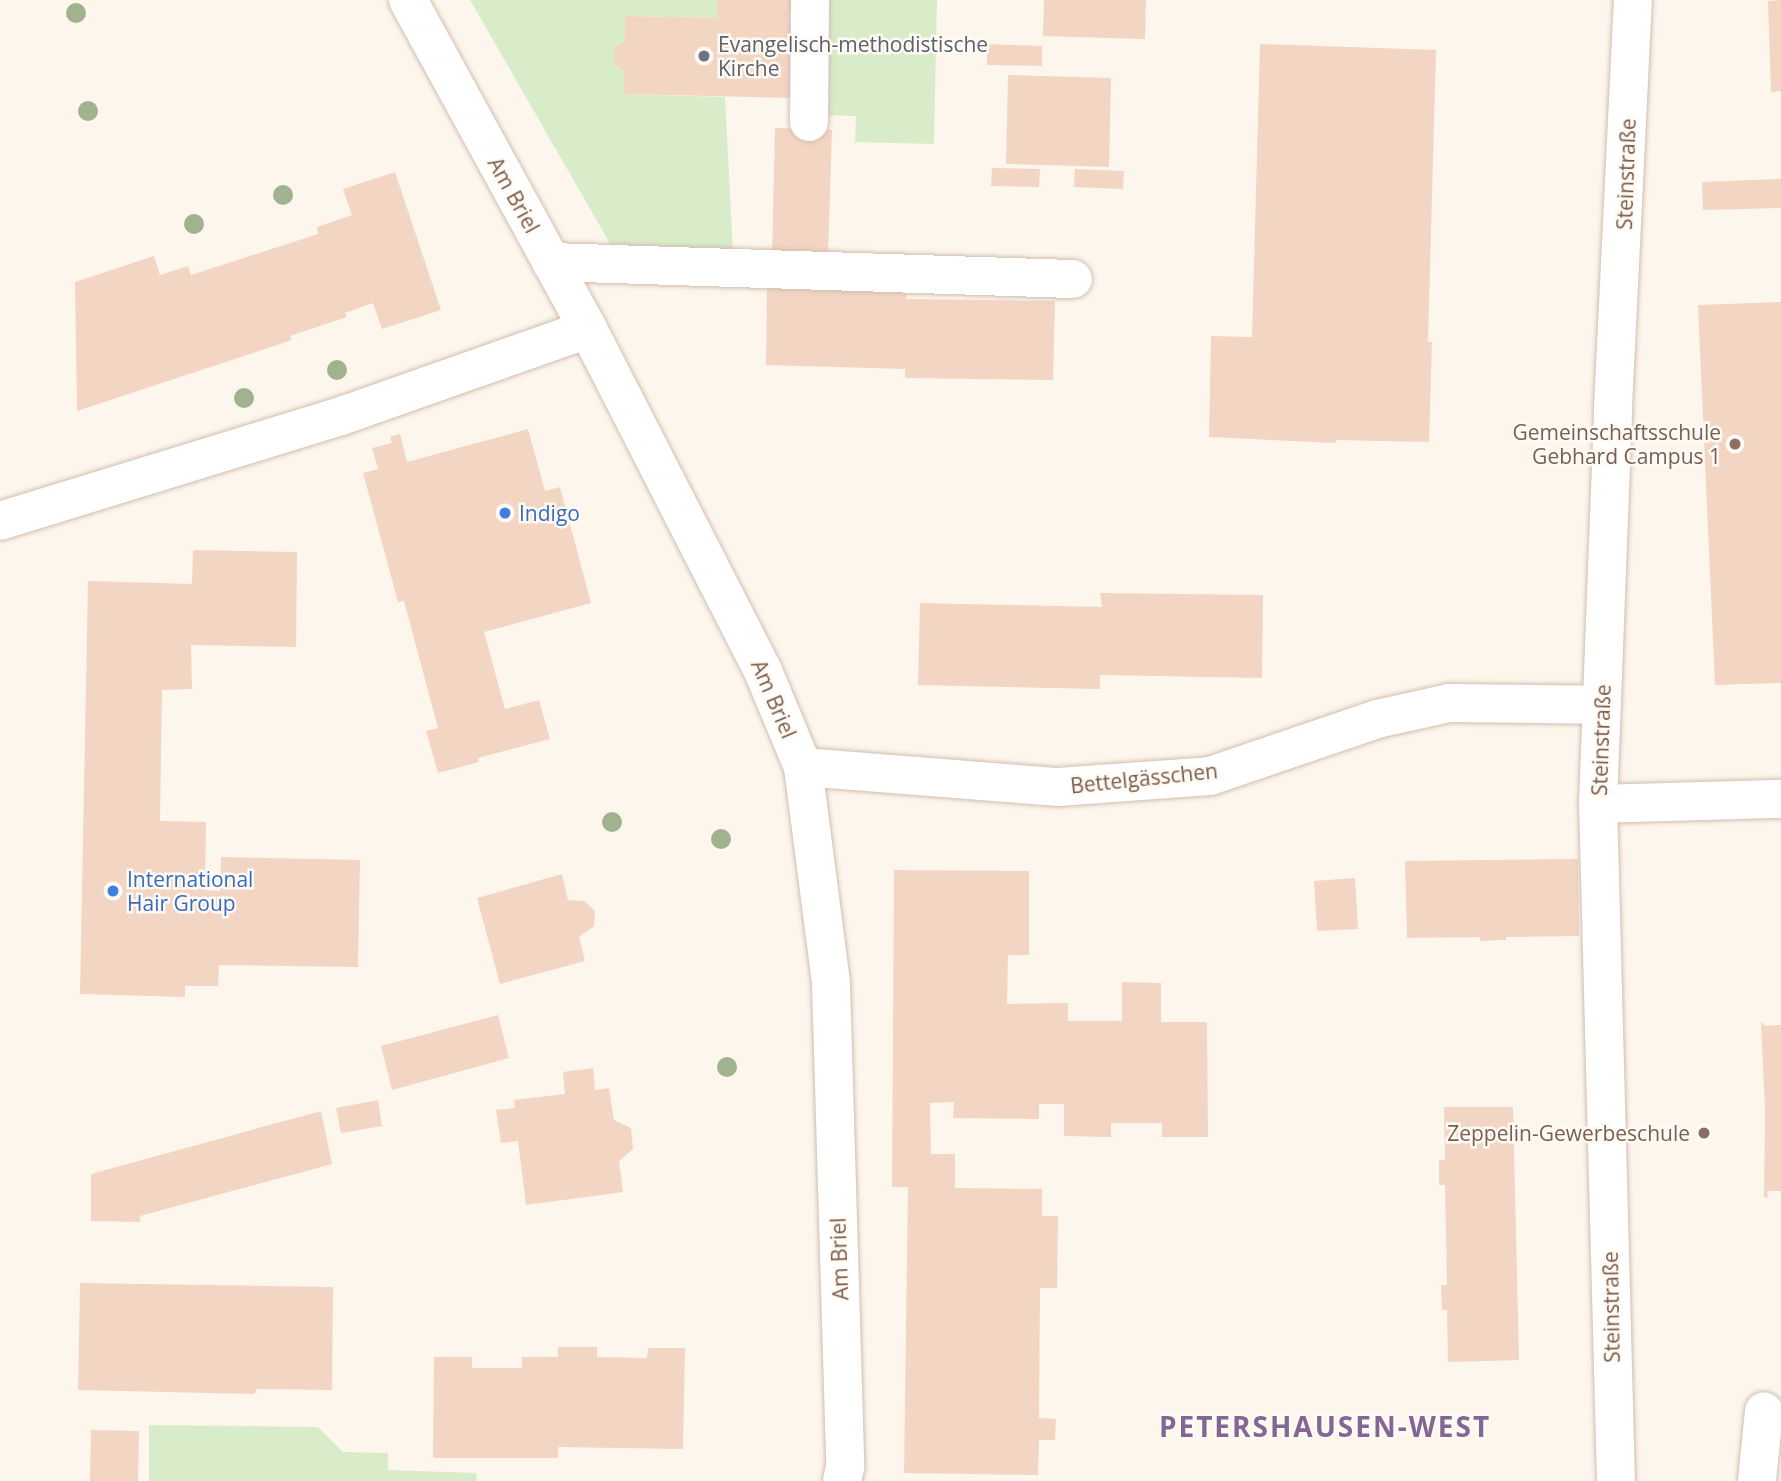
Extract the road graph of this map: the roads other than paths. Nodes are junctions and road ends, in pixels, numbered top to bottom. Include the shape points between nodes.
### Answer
1 (408, 0) edge
2 (810, 0) edge
3 (1633, 0) edge
4 (809, 122) dead end
5 (551, 262) junction
6 (1073, 279) dead end
7 (588, 329) junction
8 (17, 517) edge
9 (1602, 705) junction
10 (803, 767) junction
11 (1781, 799) edge
12 (1598, 804) junction
13 (1764, 1411) dead end
14 (842, 1481) edge
15 (1616, 1481) edge
16 (1757, 1481) edge

1 - 5 street, Am Briel
2 - 4 street
3 - 9 street, Steinstraße
5 - 6 street
5 - 7 street, Am Briel
7 - 8 street via 341,416
7 - 10 street, Am Briel via 763,671
9 - 10 street, Bettelgässchen via 1449,703 1377,719 1210,776 1058,787
9 - 12 street, Steinstraße
10 - 14 street, Am Briel via 831,984
11 - 12 street
12 - 15 street, Steinstraße
13 - 16 street

